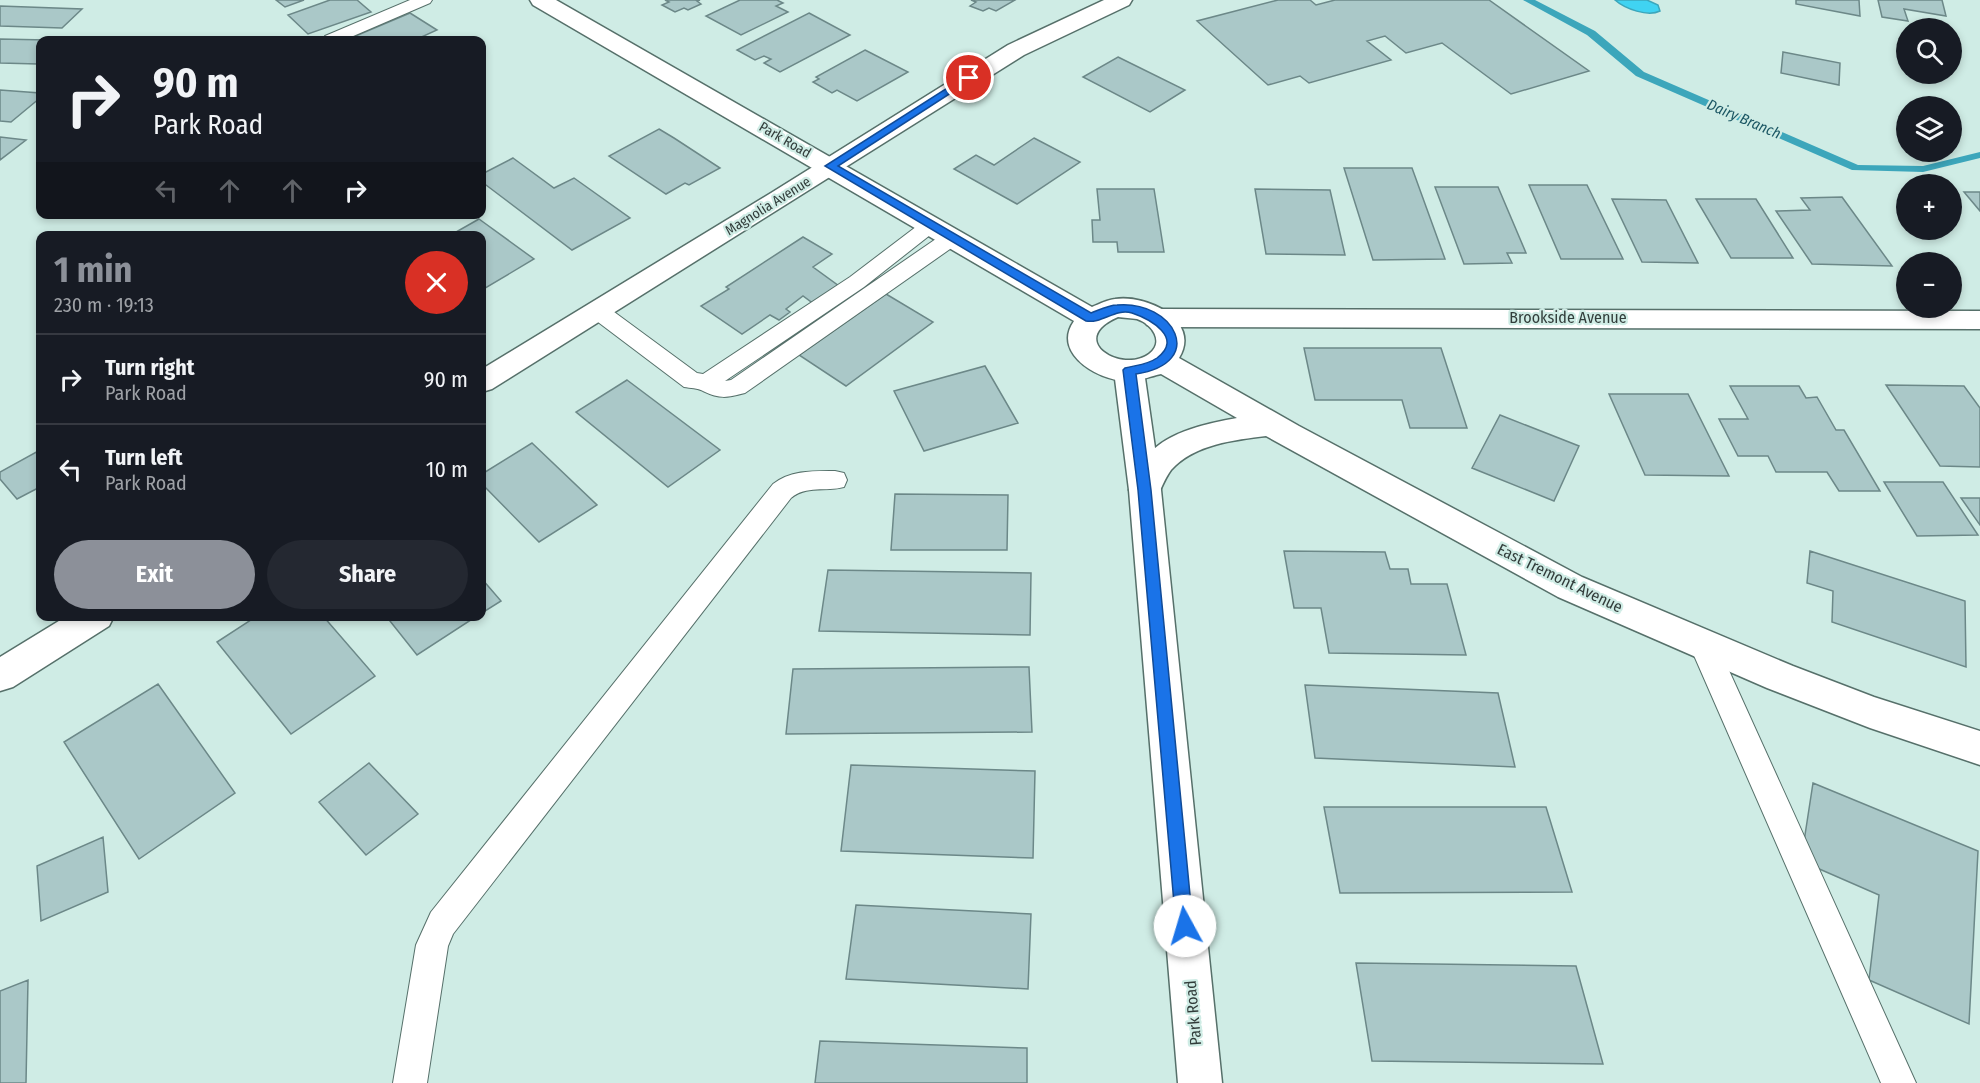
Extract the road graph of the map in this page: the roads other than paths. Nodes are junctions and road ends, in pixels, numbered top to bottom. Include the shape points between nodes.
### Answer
1 (424, 0) edge
2 (541, 0) edge
3 (1121, 0) edge
4 (340, 36) edge
5 (831, 166) junction
6 (932, 224) junction
7 (953, 237) junction
8 (598, 311) junction
9 (1090, 318) junction
10 (1157, 318) junction
11 (1980, 320) edge
12 (1162, 361) junction
13 (1129, 370) junction
14 (486, 380) edge
15 (707, 382) junction
16 (1270, 424) junction
17 (835, 480) dead end
18 (1144, 490) junction
19 (89, 621) edge
20 (1703, 644) junction
21 (0, 676) edge
22 (1980, 748) edge
23 (410, 1083) edge
24 (1200, 1083) edge
25 (1899, 1083) edge

1 - 4 lane
2 - 5 street, Park Road
3 - 5 street, Magnolia Avenue via 1016,50
5 - 6 street, Park Road
5 - 8 street, Magnolia Avenue
6 - 7 street, Park Road
6 - 15 lane via 857,282
7 - 9 street, Park Road
7 - 15 lane via 737,387 718,390
8 - 14 street, Magnolia Avenue
8 - 15 lane via 692,381
9 - 10 street via 1115,308
9 - 13 street via 1080,340 1085,352 1096,362
10 - 11 street, Brookside Avenue
10 - 12 street via 1172,339 1170,351
12 - 13 street
12 - 16 street, East Tremont Avenue
13 - 18 street, Park Road
16 - 18 street via 1232,430 1188,444 1162,459
16 - 20 street, East Tremont Avenue via 1570,587
17 - 23 lane via 788,484 442,923 432,945
18 - 24 street, Park Road
19 - 21 street
20 - 22 street, East Tremont Avenue via 1840,700
20 - 25 lane

